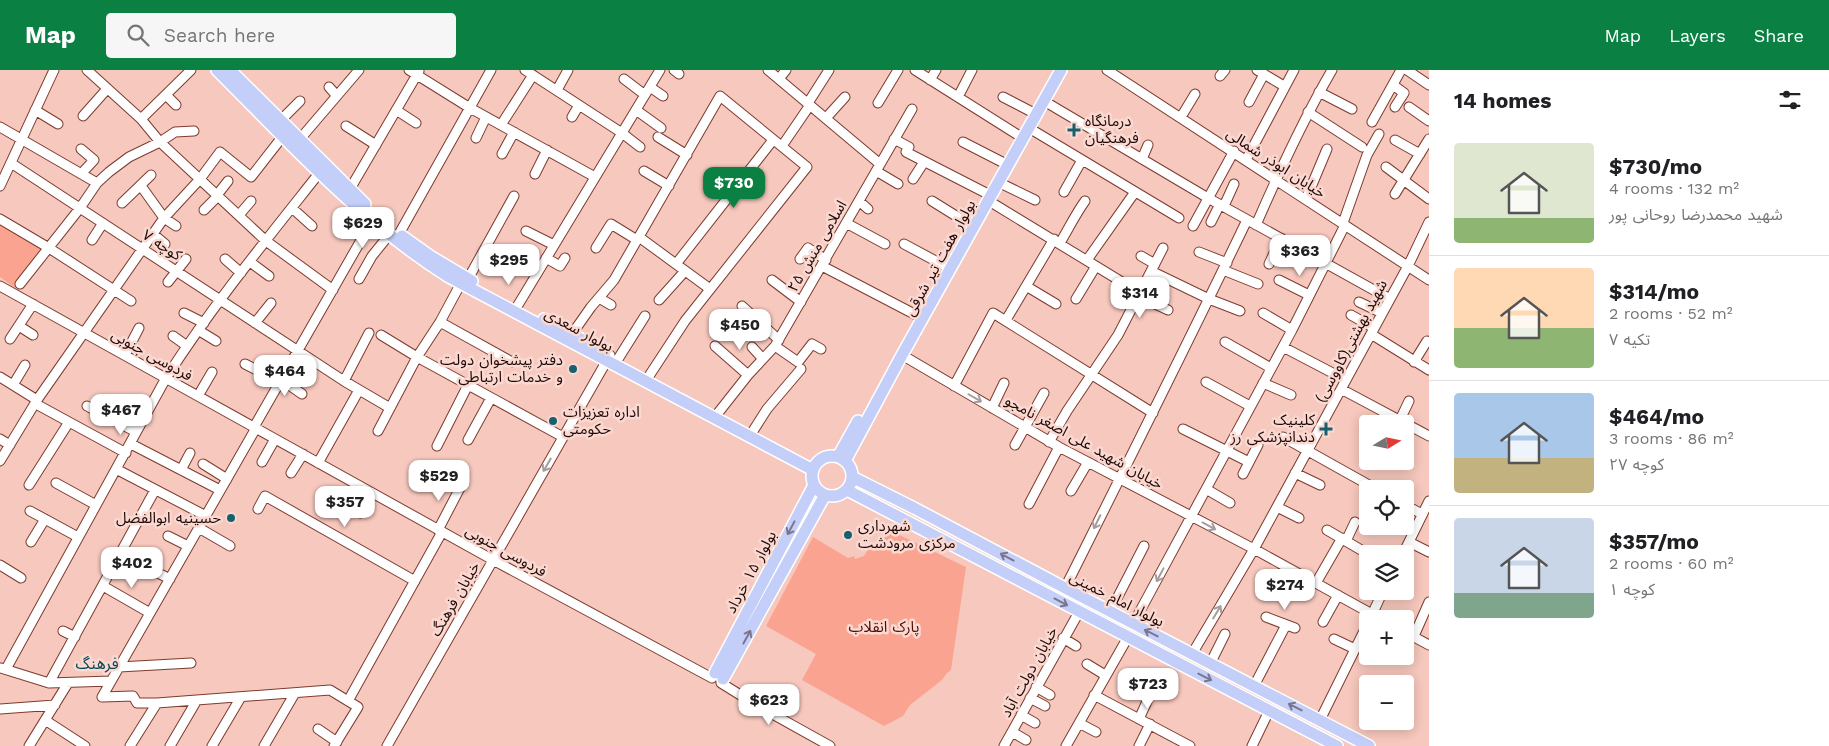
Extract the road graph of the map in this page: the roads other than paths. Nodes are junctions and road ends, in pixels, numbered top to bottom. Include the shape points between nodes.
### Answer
1 (54, 70) edge
2 (191, 70) edge
3 (217, 70) edge
4 (230, 70) edge
5 (359, 70) edge
6 (491, 70) edge
7 (525, 70) edge
8 (568, 70) edge
9 (660, 70) edge
10 (768, 70) edge
11 (786, 70) edge
12 (830, 70) edge
13 (898, 70) edge
14 (915, 70) edge
15 (936, 70) edge
16 (972, 70) edge
17 (1053, 70) edge
18 (1061, 70) edge
19 (1107, 70) edge
20 (1294, 70) edge
21 (1332, 70) edge
22 (1401, 70) edge
23 (1407, 70) edge
24 (1427, 70) edge
25 (93, 72) edge
26 (415, 72) edge
27 (1260, 72) edge
28 (533, 75) junction
29 (624, 79) dead end
30 (779, 79) junction
31 (930, 80) junction
32 (1425, 82) edge
33 (1393, 85) junction
34 (1284, 86) junction
35 (329, 87) dead end
36 (107, 89) junction
37 (557, 90) junction
38 (648, 91) junction
39 (1320, 92) junction
40 (166, 94) junction
41 (1195, 94) dead end
42 (337, 96) junction
43 (663, 96) dead end
44 (845, 97) dead end
45 (958, 97) junction
46 (1002, 98) dead end
47 (300, 101) dead end
48 (1044, 101) junction
49 (878, 102) dead end
50 (1249, 102) dead end
51 (809, 104) junction
52 (176, 105) dead end
53 (579, 105) junction
54 (1395, 107) dead end
55 (1409, 107) dead end
56 (470, 108) junction
57 (912, 109) dead end
58 (1352, 109) dead end
59 (35, 110) junction
60 (396, 110) junction
61 (636, 110) junction
62 (1030, 112) junction
63 (1308, 112) junction
64 (83, 116) dead end
65 (486, 117) junction
66 (572, 117) dead end
67 (1181, 117) junction
68 (826, 118) junction
69 (140, 119) junction
70 (281, 120) junction
71 (1429, 121) edge
72 (1372, 122) dead end
73 (416, 123) dead end
74 (58, 124) dead end
75 (501, 125) junction
76 (346, 126) dead end
77 (0, 127) edge
78 (661, 128) dead end
79 (1029, 128) junction
80 (194, 131) dead end
81 (514, 132) junction
82 (622, 134) junction
83 (1379, 134) dead end
84 (1018, 135) junction
85 (283, 136) junction
86 (658, 137) dead end
87 (476, 138) dead end
88 (22, 139) junction
89 (300, 139) junction
90 (894, 139) junction
91 (1429, 139) edge
92 (774, 140) junction
93 (1396, 140) dead end
94 (160, 142) junction
95 (963, 142) dead end
96 (376, 145) junction
97 (1148, 145) dead end
98 (782, 146) junction
99 (640, 147) dead end
100 (1362, 147) dead end
101 (81, 149) dead end
102 (1327, 149) dead end
103 (547, 150) junction
104 (569, 150) dead end
105 (1234, 152) junction
106 (502, 154) dead end
107 (1420, 154) junction
108 (687, 155) junction
109 (1142, 159) junction
110 (564, 160) junction
111 (1082, 160) junction
112 (1246, 160) junction
113 (924, 162) junction
114 (1002, 162) junction
115 (11, 163) junction
116 (878, 167) junction
117 (1386, 167) dead end
118 (644, 171) dead end
119 (320, 172) junction
120 (81, 174) junction
121 (535, 174) dead end
122 (152, 175) dead end
123 (595, 177) junction
124 (200, 179) junction
125 (913, 179) dead end
126 (1276, 179) junction
127 (1404, 180) junction
128 (228, 181) dead end
129 (998, 182) junction
130 (96, 183) junction
131 (898, 184) dead end
132 (1234, 184) dead end
133 (0, 186) edge
134 (140, 186) junction
135 (669, 186) junction
136 (350, 189) junction
137 (1064, 192) dead end
138 (1135, 192) junction
139 (1395, 194) dead end
140 (217, 195) junction
141 (514, 196) dead end
142 (987, 197) junction
143 (1208, 198) junction
144 (1306, 199) junction
145 (1429, 199) edge
146 (1035, 200) dead end
147 (251, 201) dead end
148 (859, 201) junction
149 (932, 201) dead end
150 (1085, 201) dead end
151 (122, 203) dead end
152 (1222, 205) junction
153 (80, 208) junction
154 (292, 208) junction
155 (868, 209) dead end
156 (204, 210) dead end
157 (239, 216) junction
158 (164, 218) junction
159 (1179, 218) dead end
160 (0, 219) edge
161 (1247, 220) junction
162 (372, 221) junction
163 (1211, 222) dead end
164 (1429, 222) edge
165 (846, 223) junction
166 (103, 224) junction
167 (969, 224) junction
168 (1344, 224) junction
169 (1256, 225) junction
170 (176, 226) dead end
171 (312, 226) dead end
172 (1193, 226) dead end
173 (526, 230) dead end
174 (153, 234) junction
175 (394, 234) junction
176 (638, 238) junction
177 (965, 238) junction
178 (1281, 238) junction
179 (92, 240) dead end
180 (266, 241) junction
181 (1057, 241) junction
182 (164, 244) dead end
183 (885, 244) dead end
184 (904, 244) dead end
185 (554, 245) junction
186 (49, 248) junction
187 (596, 248) dead end
188 (1163, 248) dead end
189 (143, 249) junction
190 (1199, 252) dead end
191 (1140, 256) dead end
192 (546, 258) junction
193 (565, 258) dead end
194 (186, 259) dead end
195 (225, 259) dead end
196 (800, 259) dead end
197 (1087, 260) junction
198 (250, 262) junction
199 (824, 263) junction
200 (1326, 263) junction
201 (676, 264) junction
202 (1269, 264) dead end
203 (945, 266) junction
204 (1096, 266) junction
205 (1225, 266) junction
206 (1408, 266) junction
207 (1153, 267) junction
208 (176, 271) junction
209 (685, 271) junction
210 (241, 273) junction
211 (269, 276) dead end
212 (359, 279) dead end
213 (772, 280) dead end
214 (1279, 280) dead end
215 (1429, 280) edge
216 (464, 281) junction
217 (168, 282) dead end
218 (20, 284) dead end
219 (1258, 284) dead end
220 (1026, 286) junction
221 (0, 287) edge
222 (710, 289) junction
223 (333, 290) junction
224 (113, 291) junction
225 (1139, 295) junction
226 (1309, 295) junction
227 (599, 298) junction
228 (1209, 299) junction
229 (1390, 299) junction
230 (220, 300) junction
231 (659, 300) dead end
232 (1076, 300) dead end
233 (131, 301) dead end
234 (271, 302) dead end
235 (802, 302) junction
236 (1359, 302) dead end
237 (34, 304) junction
238 (1056, 304) dead end
239 (518, 305) junction
240 (611, 305) dead end
241 (742, 306) dead end
242 (1168, 310) dead end
243 (1240, 311) dead end
244 (184, 313) dead end
245 (1264, 313) dead end
246 (1382, 313) junction
247 (1351, 314) dead end
248 (645, 316) dead end
249 (918, 316) junction
250 (1006, 320) junction
251 (440, 322) junction
252 (255, 323) junction
253 (19, 326) junction
254 (201, 326) junction
255 (139, 328) dead end
256 (1292, 330) junction
257 (1372, 331) junction
258 (85, 333) junction
259 (369, 333) dead end
260 (572, 334) junction
261 (33, 335) dead end
262 (380, 335) dead end
263 (173, 336) dead end
264 (10, 339) dead end
265 (216, 341) dead end
266 (1428, 341) dead end
267 (1225, 342) dead end
268 (777, 343) junction
269 (187, 346) junction
270 (715, 346) dead end
271 (752, 347) dead end
272 (1282, 347) junction
273 (821, 349) dead end
274 (298, 351) junction
275 (125, 355) junction
276 (902, 356) junction
277 (417, 357) junction
278 (611, 358) junction
279 (763, 359) junction
280 (512, 362) dead end
281 (1414, 362) junction
282 (245, 364) dead end
283 (25, 365) dead end
284 (1271, 368) junction
285 (801, 369) dead end
286 (1429, 370) edge
287 (212, 372) dead end
288 (748, 375) junction
289 (1091, 375) junction
290 (649, 376) junction
291 (0, 377) edge
292 (166, 378) junction
293 (1346, 380) junction
294 (281, 381) junction
295 (344, 381) junction
296 (1206, 382) dead end
297 (1004, 383) dead end
298 (1263, 383) junction
299 (14, 385) junction
300 (468, 385) junction
301 (954, 386) junction
302 (1341, 389) junction
303 (359, 390) junction
304 (1044, 393) dead end
305 (302, 394) dead end
306 (1291, 395) dead end
307 (198, 396) junction
308 (491, 398) junction
309 (1409, 401) dead end
310 (37, 402) junction
311 (87, 406) dead end
312 (1250, 406) junction
313 (122, 408) dead end
314 (390, 408) junction
315 (992, 408) junction
316 (718, 413) junction
317 (1153, 413) junction
318 (1387, 415) edge
319 (1402, 415) edge
320 (143, 420) junction
321 (69, 422) junction
322 (1025, 427) junction
323 (255, 428) junction
324 (1183, 429) dead end
325 (1414, 429) edge
326 (378, 431) dead end
327 (753, 431) junction
328 (136, 432) junction
329 (1429, 436) edge
330 (563, 437) junction
331 (1282, 437) dead end
332 (0, 439) edge
333 (275, 439) junction
334 (468, 440) dead end
335 (1049, 442) junction
336 (131, 444) junction
337 (10, 445) junction
338 (1258, 445) dead end
339 (437, 446) dead end
340 (1015, 446) dead end
341 (1059, 447) junction
342 (1308, 450) junction
343 (1226, 451) junction
344 (126, 453) junction
345 (190, 453) dead end
346 (303, 454) junction
347 (842, 459) junction
348 (0, 461) edge
349 (262, 462) dead end
350 (1088, 462) junction
351 (1249, 462) junction
352 (318, 463) junction
353 (203, 464) dead end
354 (814, 467) junction
355 (116, 469) junction
356 (181, 470) junction
357 (291, 473) dead end
358 (1295, 473) junction
359 (1243, 474) dead end
360 (852, 477) junction
361 (1119, 478) junction
362 (227, 479) junction
363 (1360, 480) edge
364 (56, 483) dead end
365 (29, 485) dead end
366 (814, 485) junction
367 (1320, 485) dead end
368 (461, 486) dead end
369 (1206, 489) junction
370 (155, 490) junction
371 (220, 490) junction
372 (847, 490) junction
373 (1071, 491) dead end
374 (371, 492) junction
375 (825, 496) junction
376 (1429, 501) edge
377 (1230, 503) dead end
378 (96, 504) junction
379 (1029, 504) dead end
380 (1277, 507) junction
381 (258, 509) dead end
382 (1414, 510) edge
383 (30, 511) dead end
384 (360, 513) dead end
385 (1422, 514) junction
386 (206, 516) junction
387 (1192, 516) junction
388 (1299, 518) dead end
389 (45, 519) junction
390 (1355, 522) dead end
391 (199, 528) junction
392 (1327, 530) dead end
393 (440, 531) junction
394 (168, 536) dead end
395 (78, 537) junction
396 (1344, 540) junction
397 (32, 542) dead end
398 (1408, 542) junction
399 (1406, 545) edge
400 (188, 546) junction
401 (230, 546) dead end
402 (1144, 546) dead end
403 (1254, 549) junction
404 (1359, 549) edge
405 (1429, 552) edge
406 (493, 560) junction
407 (0, 565) edge
408 (1285, 566) junction
409 (152, 570) dead end
410 (21, 578) dead end
411 (170, 579) junction
412 (415, 581) junction
413 (1316, 583) junction
414 (1277, 584) dead end
415 (103, 586) junction
416 (1065, 588) junction
417 (1338, 595) junction
418 (1429, 602) edge
419 (1362, 610) edge
420 (1079, 612) junction
421 (1110, 612) junction
422 (150, 613) junction
423 (1266, 616) dead end
424 (1324, 622) dead end
425 (1133, 624) junction
426 (63, 631) dead end
427 (1225, 634) dead end
428 (1414, 636) joint
429 (75, 637) junction
430 (1128, 637) junction
431 (1063, 638) junction
432 (1334, 638) dead end
433 (1359, 641) edge
434 (1429, 645) edge
435 (1076, 646) dead end
436 (1355, 649) junction
437 (1192, 654) junction
438 (191, 663) dead end
439 (1087, 664) dead end
440 (1210, 664) junction
441 (119, 667) junction
442 (3, 668) edge
443 (1105, 675) junction
444 (718, 678) junction
445 (111, 681) junction
446 (49, 683) junction
447 (68, 683) junction
448 (1154, 686) dead end
449 (1254, 686) junction
450 (1036, 687) junction
451 (295, 693) junction
452 (1050, 695) dead end
453 (1094, 695) junction
454 (240, 697) junction
455 (1030, 698) junction
456 (197, 700) junction
457 (348, 701) junction
458 (156, 703) junction
459 (55, 705) junction
460 (1046, 706) dead end
461 (0, 709) edge
462 (1269, 711) junction
463 (1021, 714) junction
464 (1139, 718) junction
465 (45, 720) junction
466 (1320, 720) junction
467 (1035, 723) dead end
468 (1079, 723) junction
469 (1150, 724) junction
470 (318, 729) dead end
471 (1012, 732) junction
472 (1096, 732) dead end
473 (1026, 740) dead end
474 (335, 744) edge
475 (825, 745) edge
476 (29, 746) edge
477 (85, 746) edge
478 (130, 746) edge
479 (170, 746) edge
480 (212, 746) edge
481 (264, 746) edge
482 (387, 746) edge
483 (1004, 746) edge
484 (1066, 746) edge
485 (1139, 746) edge
486 (1190, 746) edge
487 (1252, 746) edge
488 (1337, 746) edge
489 (1369, 746) edge

1 - 59 street
2 - 40 street
3 - 85 main road, بولوار سعدی
4 - 70 main road, بولوار سعدی
5 - 42 street
6 - 56 street
7 - 28 street
8 - 37 street
9 - 38 street
10 - 30 street
11 - 30 street
12 - 51 street
13 - 49 street
14 - 31 street
15 - 31 street
16 - 45 street
17 - 62 main road, بولوار هفت تیر شرقی
18 - 48 main road, بولوار هفت تیر شرقی
19 - 67 street, خیابان ابوذر شمالی
20 - 34 street
21 - 39 street
22 - 33 street
23 - 32 street
24 - 32 street
25 - 36 street
26 - 56 street
26 - 60 street
27 - 34 street
27 - 50 street
28 - 37 street
28 - 75 street
29 - 38 street
30 - 51 street
31 - 45 street
33 - 54 street via 1404,93
33 - 72 street
34 - 112 street
35 - 42 street
36 - 64 street
36 - 69 street
37 - 53 street
38 - 43 street
38 - 61 street
39 - 58 street
39 - 63 street
40 - 52 street
40 - 69 street
41 - 67 street
42 - 89 street
44 - 68 street
45 - 84 street
46 - 62 street
47 - 70 street
48 - 79 main road, بولوار هفت تیر شرقی
48 - 109 street
51 - 68 street
51 - 98 street
53 - 66 street
53 - 82 street
55 - 71 street
56 - 65 street
56 - 175 street
57 - 90 street, اسلامی منش ۲۵
59 - 74 street
59 - 88 street
60 - 73 street
60 - 96 street
61 - 78 street
61 - 82 street
62 - 84 main road, بولوار هفت تیر شرقی
63 - 100 street
63 - 126 street
65 - 75 street
65 - 87 street
67 - 105 street, خیابان ابوذر شمالی
68 - 116 street
69 - 94 street
70 - 89 main road, بولوار سعدی
75 - 81 street
76 - 96 street
77 - 88 street
79 - 111 street
79 - 129 main road, بولوار هفت تیر شرقی
80 - 94 street via 175,132
81 - 103 street
81 - 106 street
82 - 99 street
82 - 123 street
83 - 168 street via 1367,155
84 - 114 main road, بولوار هفت تیر شرقی
85 - 119 main road, بولوار سعدی
85 - 124 street via 251,177 220,152
86 - 108 street
88 - 115 street
88 - 120 street
89 - 136 main road, بولوار سعدی
90 - 113 street via 908,147 906,152
90 - 116 street, اسلامی منش ۲۵
91 - 107 street
92 - 98 street
92 - 108 street via 720,96
92 - 201 street
93 - 107 street
94 - 124 street
94 - 130 street via 129,157
95 - 114 street
96 - 136 street
97 - 109 street
98 - 222 street via 808,167
101 - 120 street via 94,160
102 - 144 street
103 - 110 street
103 - 121 street
104 - 110 street
105 - 112 street, خیابان ابوذر شمالی
105 - 143 street
107 - 127 street
108 - 135 street
109 - 143 street
110 - 123 street
111 - 137 street
111 - 138 street
112 - 126 street, خیابان ابوذر شمالی
113 - 125 street
113 - 142 street
114 - 142 main road, بولوار هفت تیر شرقی
115 - 133 street
115 - 153 street, کوچه ۷
116 - 131 street
116 - 148 street, اسلامی منش ۲۵
117 - 127 street
118 - 135 street
119 - 154 street
119 - 162 main road, بولوار سعدی
120 - 130 street
122 - 134 street
123 - 185 street
124 - 140 street
124 - 158 street
126 - 144 street, خیابان ابوذر شمالی
126 - 169 street
127 - 139 street
127 - 145 street
128 - 140 street
129 - 142 main road, بولوار هفت تیر شرقی
129 - 146 street
130 - 153 street
132 - 152 street
134 - 151 street
134 - 158 street
135 - 176 street
136 - 175 main road, بولوار سعدی
138 - 159 street
138 - 197 street
140 - 156 street
140 - 157 street
141 - 216 street
142 - 167 main road, بولوار هفت تیر شرقی
142 - 177 main road, بولوار هفت تیر شرقی
142 - 181 street
143 - 152 street
143 - 172 street
144 - 168 street, خیابان ابوذر شمالی
147 - 157 street
148 - 155 street
148 - 165 street, اسلامی منش ۲۵
149 - 167 street
150 - 181 street via 1071,221 1072,225
152 - 161 street
152 - 163 street
153 - 166 street, کوچه ۷
153 - 186 street
154 - 171 street
154 - 180 street
157 - 180 street
158 - 170 street
158 - 174 street
160 - 186 street
161 - 169 street
161 - 205 street
162 - 175 main road, بولوار سعدی
162 - 223 street
164 - 206 street, شهید بهشتی(کاووسی)
165 - 183 street
165 - 199 street, اسلامی منش ۲۵
166 - 179 street
166 - 189 street, کوچه ۷
167 - 177 main road, بولوار هفت تیر شرقی
168 - 200 street
168 - 206 street, خیابان ابوذر شمالی
169 - 178 street
173 - 185 street
174 - 182 street
174 - 189 street
175 - 212 street via 372,256
175 - 216 main road, بولوار سعدی via 426,263
176 - 187 street via 611,224
176 - 201 street
176 - 227 street via 614,280
177 - 203 main road, بولوار هفت تیر شرقی
177 - 276 main road, بولوار هفت تیر شرقی
178 - 200 street
178 - 202 street
180 - 198 street
180 - 223 street
181 - 197 street
181 - 220 street
184 - 203 street
185 - 192 street
186 - 218 street
186 - 224 street via 65,264
188 - 207 street
189 - 208 street, کوچه ۷
189 - 224 street
190 - 205 street
191 - 207 street
192 - 193 street via 560,266
192 - 239 street
194 - 208 street
195 - 210 street
196 - 199 street via 808,248
197 - 204 street
198 - 210 street
198 - 211 street
199 - 235 street, اسلامی منش ۲۵
199 - 249 street
200 - 226 street
200 - 229 street
201 - 209 street
203 - 249 main road, بولوار هفت تیر شرقی
204 - 225 street
204 - 232 street
205 - 219 street
205 - 228 street
206 - 215 street, خیابان ابوذر شمالی
206 - 229 street, شهید بهشتی(کاووسی)
207 - 225 street
207 - 228 street
208 - 217 street
208 - 230 street, کوچه ۷
209 - 222 street
209 - 231 street
210 - 230 street
213 - 235 street
214 - 226 street
216 - 239 main road, بولوار سعدی
216 - 251 street
216 - 278 main road, بولوار سعدی
220 - 238 street
220 - 250 street
221 - 237 street, فردوسی جنوبی
222 - 290 street via 684,321
223 - 274 street
224 - 233 street
224 - 258 street
225 - 242 street
225 - 289 street
226 - 256 street
227 - 240 street
227 - 260 street
228 - 243 street
228 - 317 street
229 - 246 street, شهید بهشتی(کاووسی)
230 - 252 street, کوچه ۷
230 - 254 street
234 - 252 street
235 - 268 street, اسلامی منش ۲۵
236 - 246 street
237 - 253 street
237 - 258 street, فردوسی جنوبی
239 - 260 main road, بولوار سعدی
241 - 268 street
244 - 254 street
245 - 256 street
246 - 257 street, شهید بهشتی(کاووسی)
247 - 257 street
248 - 278 street, خیابان فرهنگ
249 - 347 main road, بولوار هفت تیر شرقی
250 - 289 street
250 - 301 street via 993,313
251 - 277 street
251 - 280 street
252 - 274 street, کوچه ۷
253 - 261 street
253 - 264 street
254 - 265 street
254 - 269 street
255 - 275 street
256 - 272 street
257 - 281 street
257 - 293 street, شهید بهشتی(کاووسی)
258 - 275 street, فردوسی جنوبی
258 - 310 street
259 - 295 street
260 - 278 main road, بولوار سعدی
262 - 277 street
263 - 269 street
266 - 281 street
267 - 284 street
268 - 273 street via 798,362 812,344
268 - 279 street, اسلامی منش ۲۵
269 - 292 street
270 - 288 street
271 - 279 street
272 - 284 street
272 - 293 street
274 - 294 street
274 - 295 street, کوچه ۷
275 - 292 street, فردوسی جنوبی
276 - 301 street, خیابان شهید علی اصغر نامجو
276 - 347 main road, بولوار هفت تیر شرقی
277 - 300 street
277 - 314 street
278 - 290 main road, بولوار سعدی
278 - 330 street, خیابان فرهنگ
278 - 354 main road, بولوار سعدی
279 - 288 street, اسلامی منش ۲۵
281 - 286 street
282 - 294 street
283 - 299 street
284 - 298 street
285 - 327 street
287 - 307 street
288 - 316 street, اسلامی منش ۲۵
289 - 317 street
289 - 335 street
290 - 316 main road, بولوار سعدی
291 - 299 street
292 - 307 street, فردوسی جنوبی
292 - 320 street
293 - 302 street, شهید بهشتی(کاووسی)
294 - 305 street
294 - 323 street
295 - 303 street, کوچه ۷
296 - 312 street
297 - 315 street
298 - 306 street
298 - 312 street
299 - 310 street
300 - 308 street
300 - 339 street
301 -> 315 street, خیابان شهید علی اصغر نامجو
302 - 318 street
302 - 342 street, شهید بهشتی(کاووسی)
303 - 314 street, کوچه ۷
303 - 352 street
304 - 322 street
307 - 323 street, فردوسی جنوبی
308 - 330 street
308 - 334 street
309 - 319 street
310 - 321 street
310 - 337 street
311 - 328 street
312 - 343 street
313 - 320 street
314 - 326 street
315 - 322 street, خیابان شهید علی اصغر نامجو
316 - 327 main road, بولوار سعدی
317 - 361 street
320 - 328 street
321 - 344 street
321 - 365 street
322 - 335 street, خیابان شهید علی اصغر نامجو
322 - 340 street
323 - 333 street, فردوسی جنوبی
323 - 362 street
324 - 343 street
325 - 329 street
327 - 354 main road, بولوار سعدی
328 - 336 street
330 -> 406 street, خیابان فرهنگ
331 - 342 street
332 - 337 street
333 - 346 street, فردوسی جنوبی
333 - 349 street
335 - 341 street, خیابان شهید علی اصغر نامجو
336 - 344 street
336 - 356 street
337 - 348 street
338 - 351 street
341 - 350 street, خیابان شهید علی اصغر نامجو
341 - 379 street
342 - 358 street, شهید بهشتی(کاووسی)
342 - 363 street
343 - 351 street
343 - 369 street
344 - 355 street
345 - 356 street
346 - 352 street, فردوسی جنوبی
346 - 357 street
347 - 354 main road via 830,456
347 - 360 main road
350 - 361 street, خیابان شهید علی اصغر نامجو
350 - 373 street
351 - 359 street
352 - 374 street, فردوسی جنوبی
353 - 362 street
354 - 366 main road
355 - 370 street
355 - 378 street
356 - 371 street
358 - 367 street
358 - 380 street, شهید بهشتی(کاووسی)
360 - 372 main road
416 -> 360 main road, بولوار امام خمینی
361 - 387 street, خیابان شهید علی اصغر نامجو
361 -> 416 street
362 - 371 street
364 - 378 street
366 - 375 main road
366 -> 444 main road, بولوار ۱۵ خرداد
368 - 393 street
369 - 377 street
369 - 387 street
370 - 386 street
370 - 415 street
371 - 386 street
372 - 375 main road via 837,496
372 -> 420 main road, بولوار امام خمینی
374 - 384 street
374 - 393 street, فردوسی جنوبی
444 -> 375 main road, بولوار ۱۵ خرداد
376 - 385 street
378 - 395 street
380 - 388 street
380 - 403 street, شهید بهشتی(کاووسی)
381 - 412 street via 265,496
382 - 385 street
383 - 389 street
385 - 398 street
386 - 391 street
387 -> 403 street, خیابان شهید علی اصغر نامجو
387 -> 425 street
389 - 395 street
389 - 397 street
390 - 396 street
391 - 400 street
391 - 401 street
392 - 396 street
393 - 406 street, فردوسی جنوبی
393 - 412 street
394 - 400 street
395 - 442 street
396 - 404 street
396 - 413 street
398 - 399 street
398 - 405 street
400 - 411 street
402 - 421 street
403 - 408 street, خیابان شهید علی اصغر نامجو
437 -> 403 street, شهید بهشتی(کاووسی)
406 - 444 street, فردوسی جنوبی
406 - 482 street, خیابان فرهنگ
407 - 410 street
408 - 413 street, خیابان شهید علی اصغر نامجو
408 - 414 street
409 - 411 street
411 - 422 street
412 - 457 street
413 - 417 street, خیابان شهید علی اصغر نامجو
415 - 422 street
415 - 429 street
416 - 421 main road, بولوار امام خمینی
417 - 419 street, خیابان شهید علی اصغر نامجو
417 - 424 street
418 - 428 street
420 - 430 main road, بولوار امام خمینی
420 - 431 street, خیابان دولت آباد
421 - 425 main road, بولوار امام خمینی
422 - 441 street
423 - 449 street via 1290,627
437 -> 425 main road, بولوار امام خمینی
426 - 429 street
427 - 440 street
428 - 434 street
429 - 446 street
430 - 443 street
430 -> 462 main road, بولوار امام خمینی
431 - 435 street
431 - 450 street, خیابان دولت آباد
432 - 436 street
433 - 436 street
436 - 466 street
437 - 440 main road, بولوار امام خمینی
438 - 441 street
439 - 443 street
440 - 449 main road, بولوار امام خمینی
441 - 445 street
442 - 446 street
443 - 453 street
444 - 475 street, فردوسی جنوبی via 758,706
445 - 447 street
445 - 458 street via 102,697 133,696 137,703
446 - 447 street
447 - 459 street
448 - 464 street
466 -> 449 main road, بولوار امام خمینی
450 - 452 street
450 - 455 street, خیابان دولت آباد
451 - 454 street
451 - 457 street via 330,690
451 - 481 street
453 - 464 street
453 - 468 street
454 - 456 street
454 - 480 street
455 - 460 street
455 - 463 street, خیابان دولت آباد
456 - 458 street
456 - 479 street
457 - 474 street via 358,707
458 - 478 street
459 - 461 street
459 - 465 street
462 - 487 street
462 - 488 main road, بولوار امام خمینی
463 - 467 street
463 - 471 street, خیابان دولت آباد
464 - 469 street
465 - 476 street
465 - 477 street
466 - 489 main road, بولوار امام خمینی
468 - 472 street
468 - 484 street
469 - 485 street
469 - 486 street
470 - 474 street
471 - 473 street
471 - 483 street, خیابان دولت آباد

